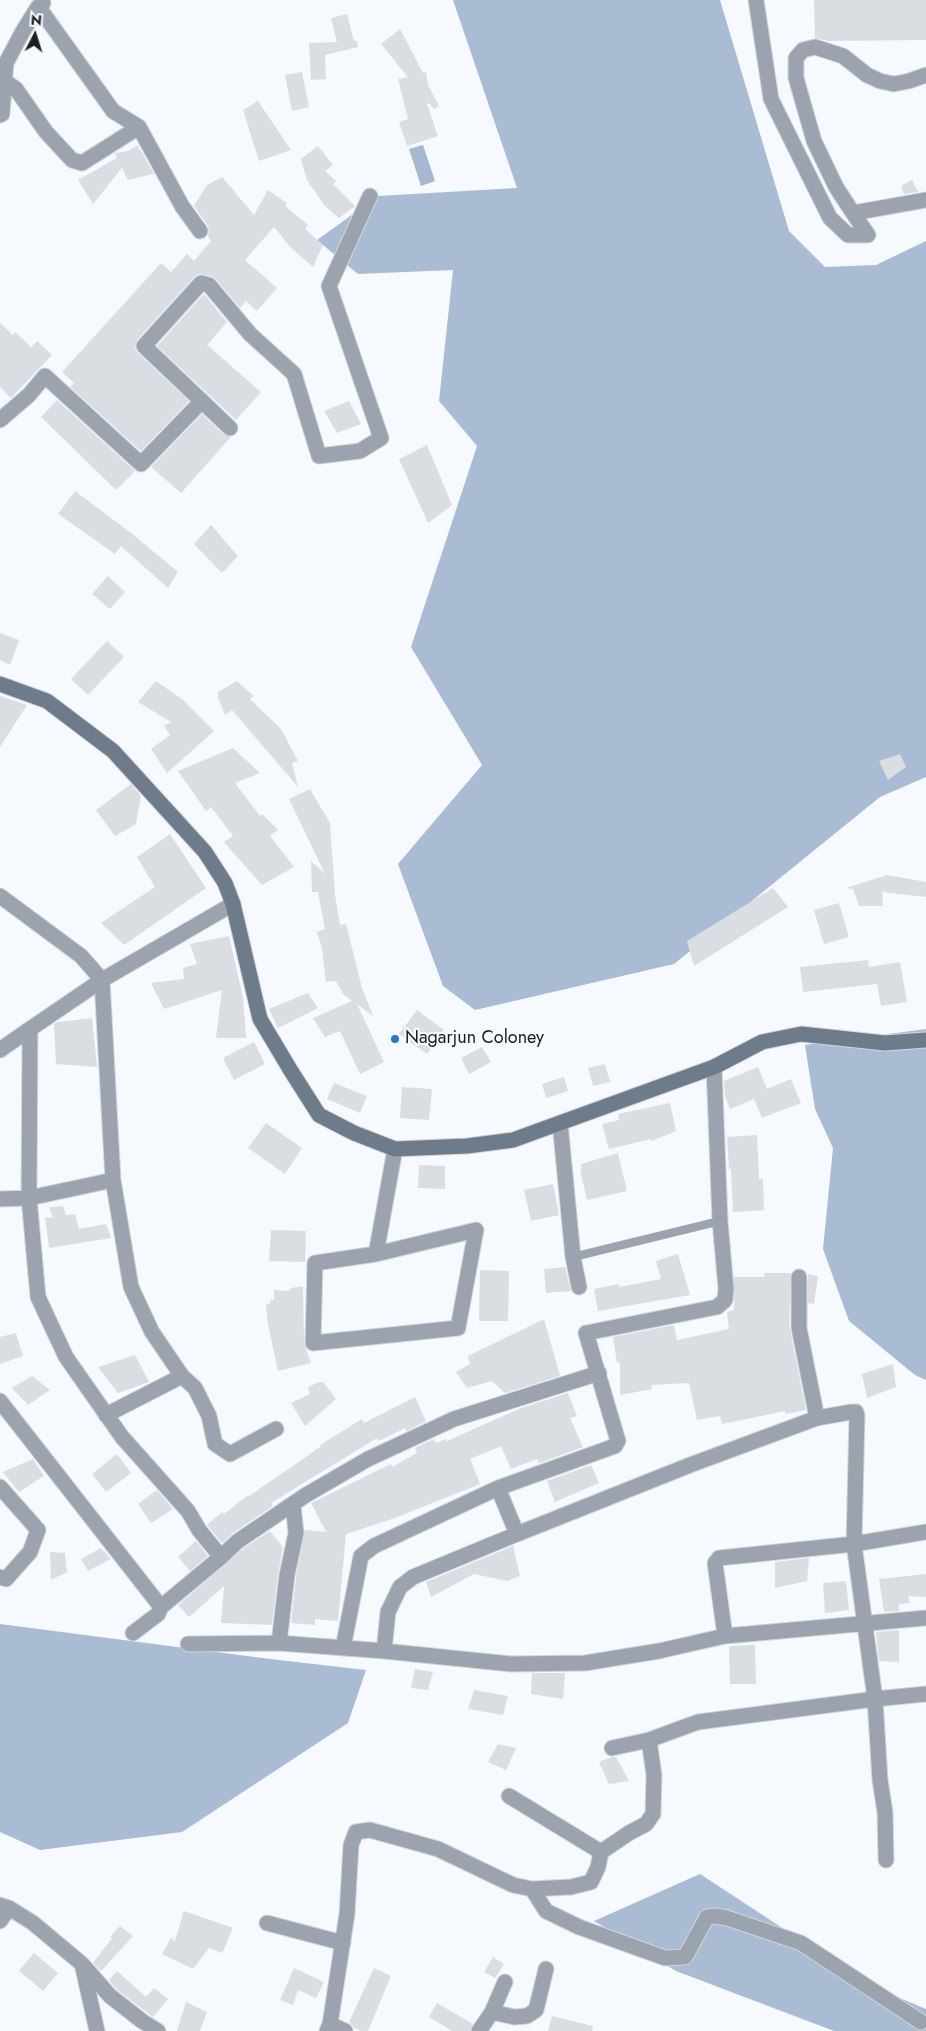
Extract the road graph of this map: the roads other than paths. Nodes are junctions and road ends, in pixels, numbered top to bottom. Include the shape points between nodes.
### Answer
1 (756, 0) edge
2 (42, 4) edge
3 (926, 75) edge
4 (5, 81) junction
5 (0, 115) edge
6 (139, 127) junction
7 (370, 196) dead end
8 (926, 200) edge
9 (853, 213) junction
10 (200, 231) dead end
11 (202, 401) junction
12 (0, 420) edge
13 (230, 428) dead end
14 (0, 684) edge
15 (0, 896) edge
16 (233, 904) junction
17 (102, 980) junction
18 (30, 1029) junction
19 (926, 1040) edge
20 (0, 1050) edge
21 (714, 1067) junction
22 (560, 1124) junction
23 (395, 1149) junction
24 (113, 1180) junction
25 (29, 1198) junction
26 (0, 1199) edge
27 (720, 1221) junction
28 (376, 1254) junction
29 (573, 1257) junction
30 (799, 1277) dead end
31 (579, 1287) dead end
32 (599, 1373) junction
33 (182, 1376) junction
34 (0, 1401) edge
35 (106, 1415) junction
36 (817, 1418) junction
37 (276, 1430) dead end
38 (0, 1487) edge
39 (498, 1488) junction
40 (293, 1504) junction
41 (926, 1532) edge
42 (517, 1534) junction
43 (854, 1544) junction
44 (221, 1557) junction
45 (0, 1577) edge
46 (161, 1607) junction
47 (926, 1618) edge
48 (866, 1623) junction
49 (133, 1633) dead end
50 (725, 1636) junction
51 (278, 1643) junction
52 (188, 1644) dead end
53 (343, 1648) junction
54 (384, 1651) junction
55 (926, 1694) edge
56 (875, 1699) junction
57 (649, 1740) junction
58 (612, 1748) dead end
59 (509, 1796) dead end
60 (601, 1852) junction
61 (886, 1860) dead end
62 (532, 1889) junction
63 (5, 1906) edge
64 (0, 1921) edge
65 (267, 1923) dead end
66 (343, 1943) junction
67 (82, 1964) junction
68 (546, 1968) dead end
69 (505, 1982) dead end
70 (492, 2012) junction
71 (921, 2022) dead end
72 (329, 2027) edge
73 (96, 2031) edge
74 (158, 2031) edge
75 (345, 2031) edge
76 (479, 2031) edge

1 - 9 street via 771,99 830,218 848,235 868,235
2 - 4 street via 22,31 6,63
2 - 6 street via 112,111
3 - 9 street via 909,82 880,82 843,56 815,47 803,50 796,58 796,78 814,141 836,187
4 - 5 street
4 - 6 street via 16,89 46,132 72,160 82,163
6 - 10 street via 182,206
7 - 11 street via 329,286 381,438 360,451 319,456 294,374 250,334 208,285 200,283 144,346
8 - 9 street
11 - 12 street via 141,464 45,376
11 - 13 street
14 - 16 main road via 47,701 113,751 205,852 225,883
15 - 17 street via 81,956
16 - 17 street
16 - 23 main road via 260,1019 319,1115 354,1134
17 - 18 street
17 - 24 street
18 - 20 street
18 - 25 street
19 - 21 main road via 885,1043 802,1034 762,1042
21 - 22 main road
21 - 27 street
22 - 23 main road via 513,1140
22 - 29 street
23 - 28 street
24 - 25 street
24 - 33 street via 131,1287 152,1332
25 - 26 street
25 - 35 street via 38,1296 66,1357
27 - 29 lane
27 - 32 street via 725,1300 717,1308 586,1333
28 - 28 street via 315,1263 313,1344 458,1328 476,1230
29 - 31 street
30 - 36 street via 799,1328
32 - 39 street via 618,1441 616,1446
32 - 40 street via 454,1419 368,1459
33 - 35 street
33 - 37 street via 196,1388 209,1416 215,1444 230,1454
34 - 46 street
35 - 44 street via 188,1511
36 - 42 street via 690,1464
36 - 43 street via 851,1412 858,1415
38 - 45 street via 38,1530 30,1552 6,1579
39 - 42 street
39 - 53 street via 374,1546 361,1556
40 - 44 street via 238,1541
40 - 51 street via 296,1533
41 - 43 street
42 - 54 street via 413,1577 400,1587 388,1612
43 - 48 street
43 - 50 street via 719,1558 715,1563
44 - 46 street
46 - 49 street via 158,1614
47 - 48 street
48 - 50 street
48 - 56 street
50 - 54 street via 585,1663 511,1664
51 - 52 street
51 - 53 street
53 - 54 street
55 - 56 street
56 - 57 street via 698,1722
56 - 61 street
57 - 58 street
57 - 60 street via 654,1775 653,1814 646,1824
59 - 60 street
60 - 62 street via 591,1882
62 - 66 street via 513,1885 438,1849 370,1830 356,1832 351,1845
62 - 71 street via 546,1911 665,1958 685,1957 707,1917 727,1918 764,1930 801,1943
63 - 64 street
63 - 67 street via 33,1923
65 - 66 street
66 - 72 street
67 - 73 street
67 - 74 street via 110,1996
68 - 70 street via 536,2010 527,2016 514,2017
69 - 70 street
70 - 76 street
72 - 75 street

